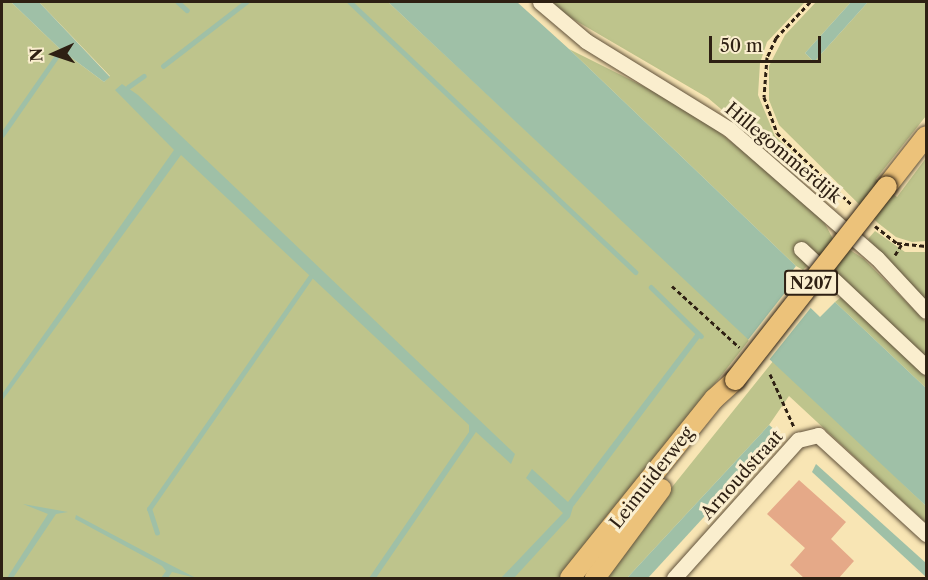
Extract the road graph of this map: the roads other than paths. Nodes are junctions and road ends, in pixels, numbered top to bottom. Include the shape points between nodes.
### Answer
1 (540, 2) edge
2 (927, 136) edge
3 (801, 249) dead end
4 (927, 311) edge
5 (927, 367) edge
6 (735, 380) junction
7 (927, 534) edge
8 (570, 579) edge
9 (595, 579) edge
10 (674, 579) edge

1 - 4 street, Hillegommerdijk via 586,41 729,129 877,258
2 - 6 main road, Leimuiderweg / N207, bridge
3 - 5 street
6 - 8 main road, Leimuiderweg / N207 via 714,399
6 - 9 main road, Leimuiderweg / N207 via 712,419
7 - 10 street, Arnoudstraat via 818,435 798,440

